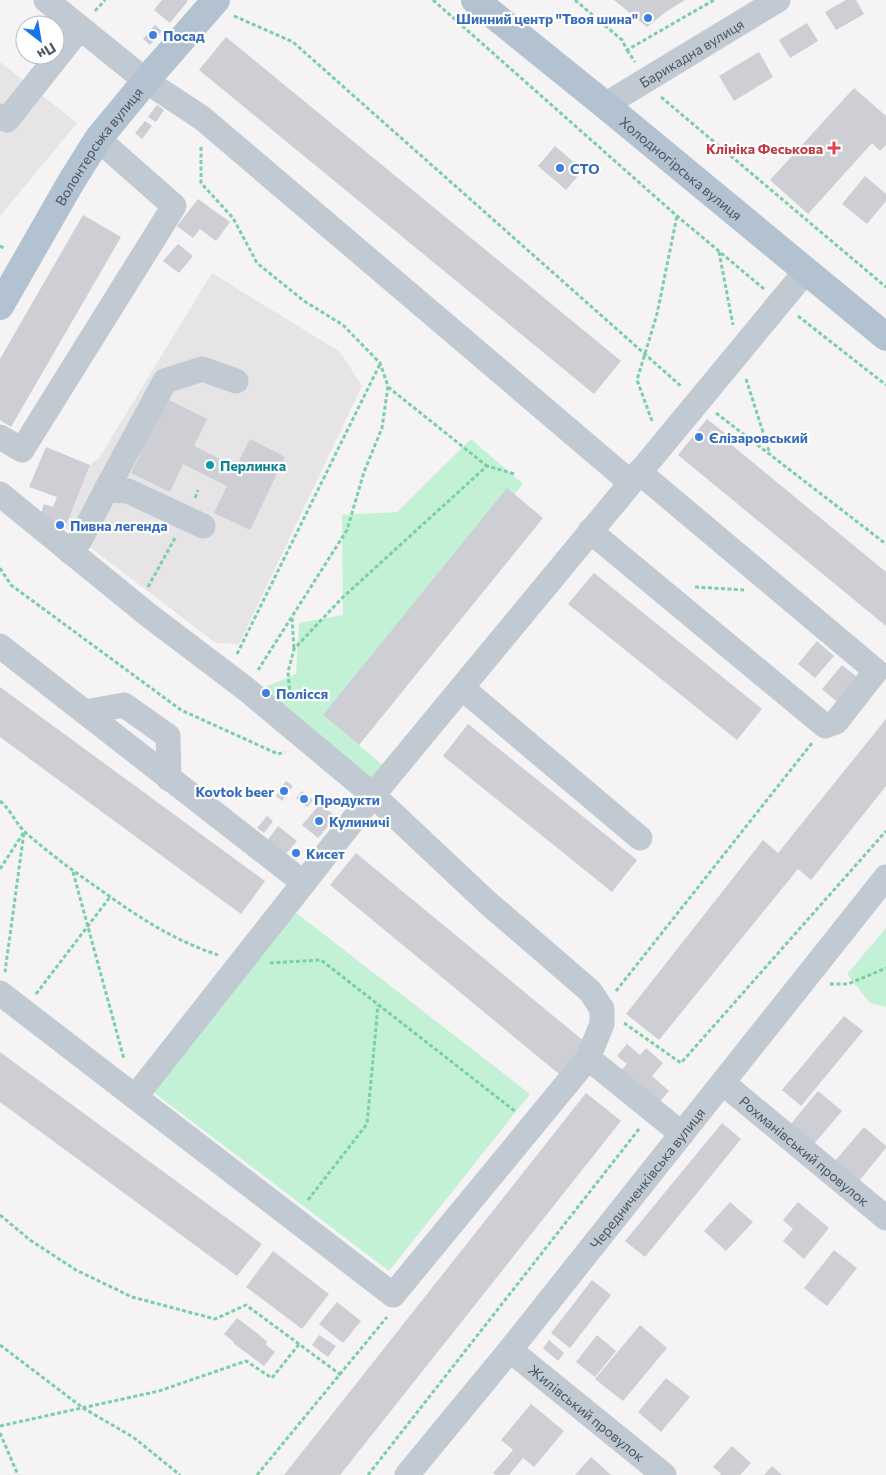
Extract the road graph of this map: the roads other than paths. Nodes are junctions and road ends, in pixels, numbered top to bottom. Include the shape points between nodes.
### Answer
1 (46, 0) edge
2 (475, 0) edge
3 (778, 0) edge
4 (213, 3) edge
5 (80, 28) junction
6 (146, 81) junction
7 (606, 105) junction
8 (0, 116) edge
9 (98, 140) junction
10 (806, 271) junction
11 (0, 306) edge
12 (886, 337) edge
13 (236, 381) dead end
14 (0, 437) edge
15 (634, 477) junction
16 (106, 490) junction
17 (0, 494) edge
18 (195, 522) road end
19 (590, 531) junction
20 (70, 552) junction
21 (0, 646) edge
22 (462, 688) junction
23 (85, 712) junction
24 (170, 779) junction
25 (373, 795) junction
26 (640, 838) dead end
27 (886, 877) edge
28 (304, 883) junction
29 (1, 994) edge
30 (588, 1058) junction
31 (723, 1083) junction
32 (135, 1097) junction
33 (682, 1134) junction
34 (886, 1218) edge
35 (510, 1350) junction
36 (407, 1475) edge
37 (664, 1475) edge

1 - 5 street
2 - 7 main road, Холодногірська вулиця
3 - 7 street, Барикадна вулиця
4 - 6 main road, Волонтерська вулиця
5 - 6 street
5 - 8 street via 7,120
6 - 9 main road, Волонтерська вулиця
6 - 15 street via 202,118
7 - 10 main road, Холодногірська вулиця
9 - 11 main road, Волонтерська вулиця
9 - 14 street via 174,206 22,450
10 - 12 main road, Холодногірська вулиця
10 - 15 street
13 - 16 street via 202,369 165,382
15 - 19 street
15 - 19 street via 782,592 876,671 836,722 825,726
16 - 18 street via 128,490
16 - 20 street via 80,540
17 - 20 street
19 - 22 street
20 - 25 street
21 - 23 street
22 - 25 street
22 - 26 street
23 - 24 street
23 - 24 street via 124,705 168,736
24 - 28 street
25 - 28 street
25 - 30 street via 489,904 590,991 602,1009 602,1024
27 - 31 street, Чередниченківська вулиця
28 - 32 street
29 - 32 street
30 - 32 street via 393,1295
30 - 33 street
31 - 33 street, Чередниченківська вулиця
31 - 34 street, Рохманівський провулок
33 - 35 street, Чередниченківська вулиця
35 - 36 street, Чередниченківська вулиця
35 - 37 street, Жилівський провулок

